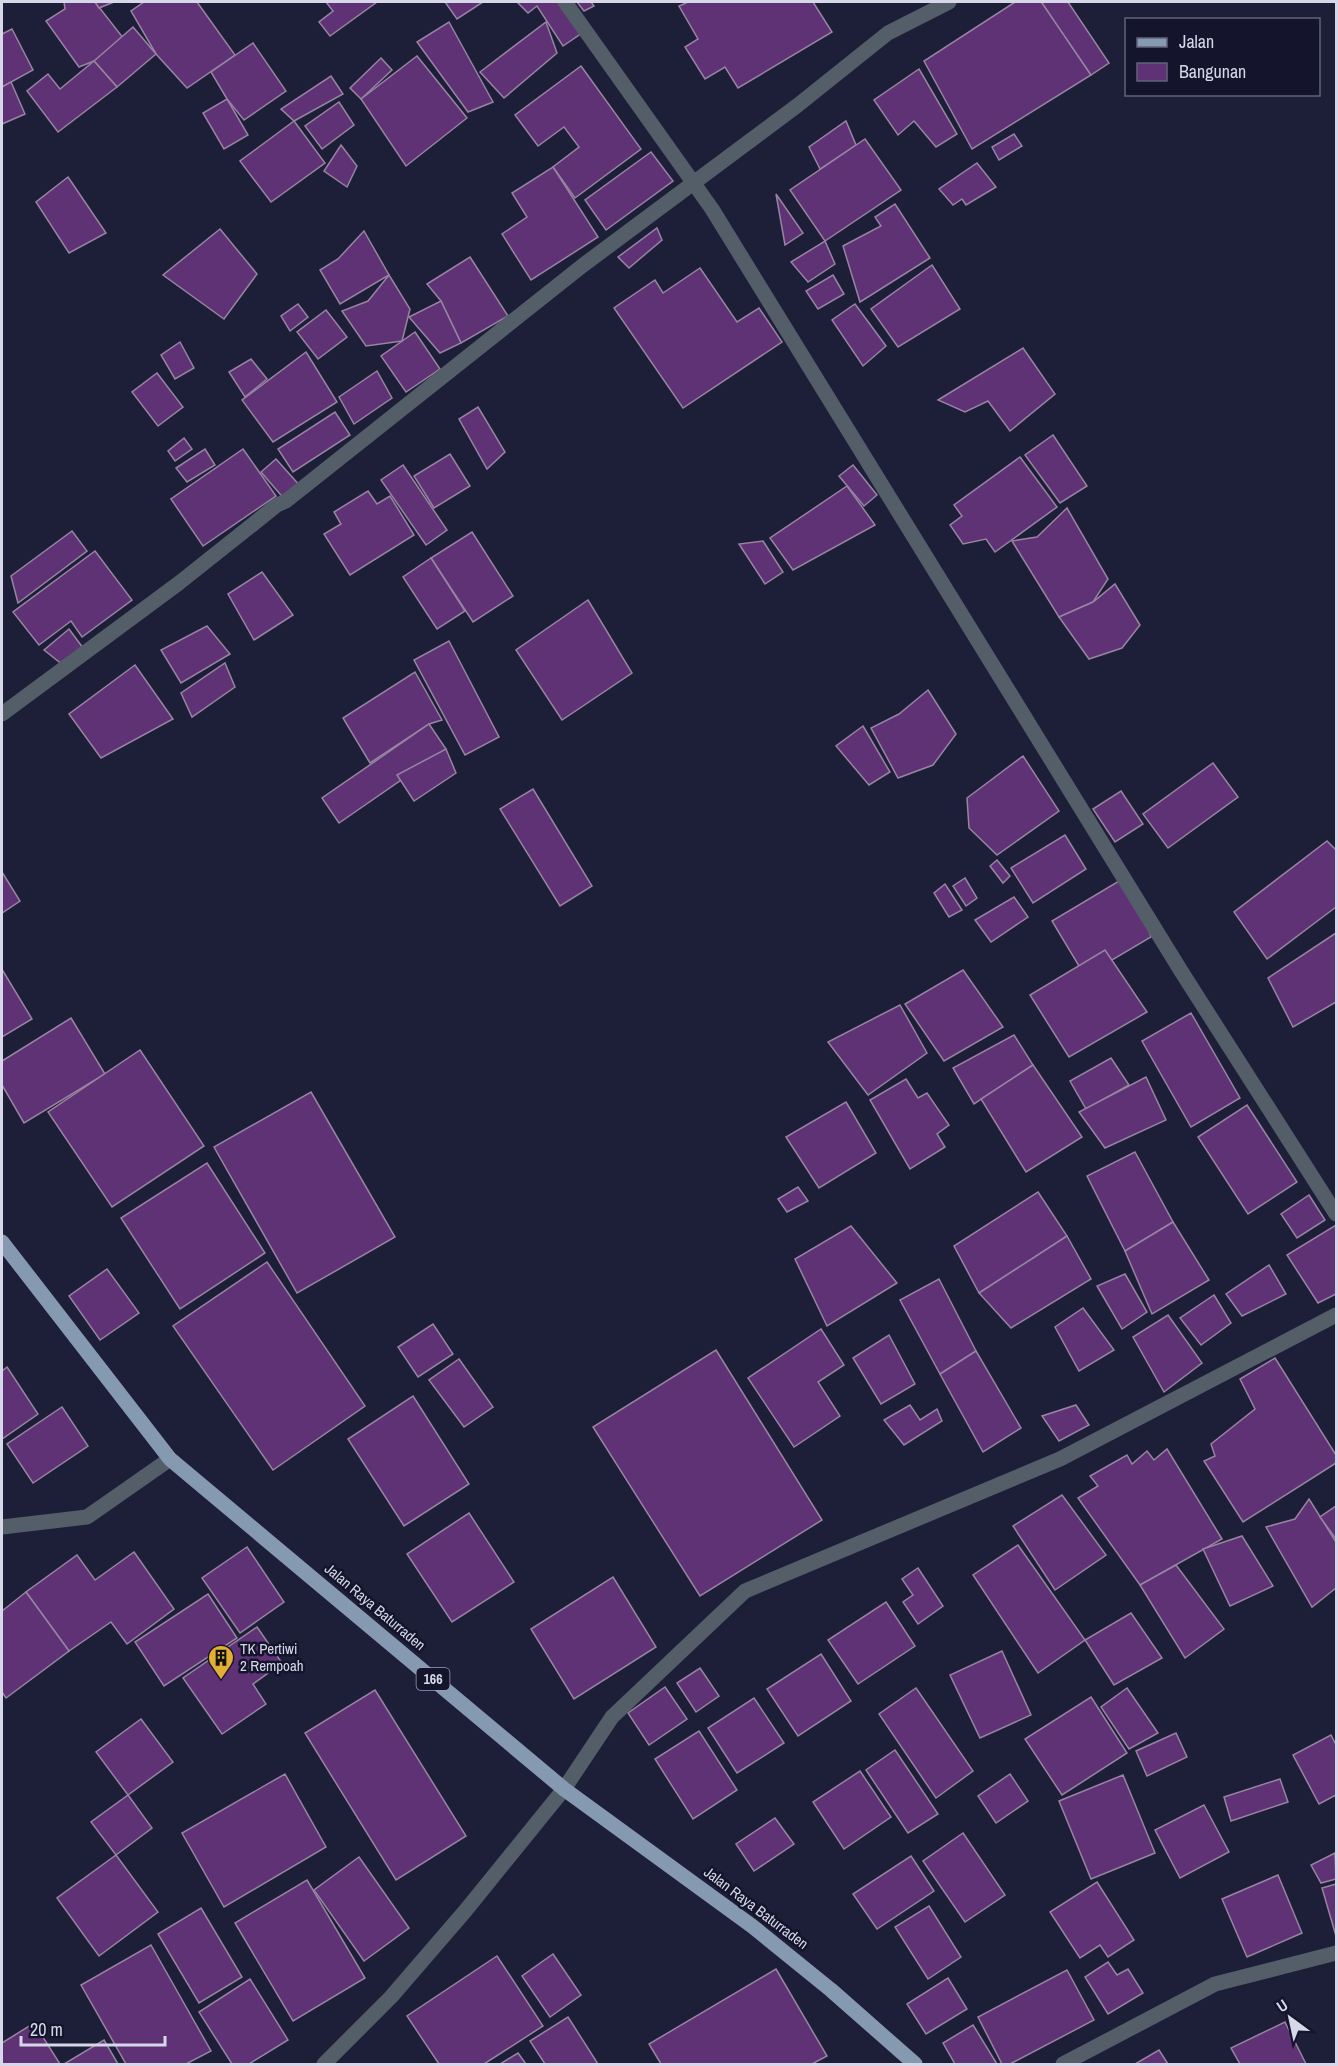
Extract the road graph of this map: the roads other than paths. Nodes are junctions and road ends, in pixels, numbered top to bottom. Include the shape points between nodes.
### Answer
1 (565, 2) edge
2 (950, 2) edge
3 (695, 184) junction
4 (2, 714) edge
5 (1336, 1214) edge
6 (2, 1242) edge
7 (1336, 1315) edge
8 (170, 1459) junction
9 (2, 1527) edge
10 (564, 1789) junction
11 (1336, 1953) edge
12 (324, 2064) edge
13 (915, 2064) edge
14 (1063, 2064) edge

1 - 3 street
2 - 3 street via 888,33
3 - 4 street via 582,266 286,501
3 - 5 street via 1181,971
6 - 8 main road, Jalan Raya Baturraden / 166
7 - 10 street via 1060,1459 745,1591 612,1717
8 - 9 street via 87,1517
8 - 10 main road, Jalan Raya Baturraden / 166
10 - 12 street via 391,1997
10 - 13 main road, Jalan Raya Baturraden / 166 via 752,1926
11 - 14 street via 1215,1984

